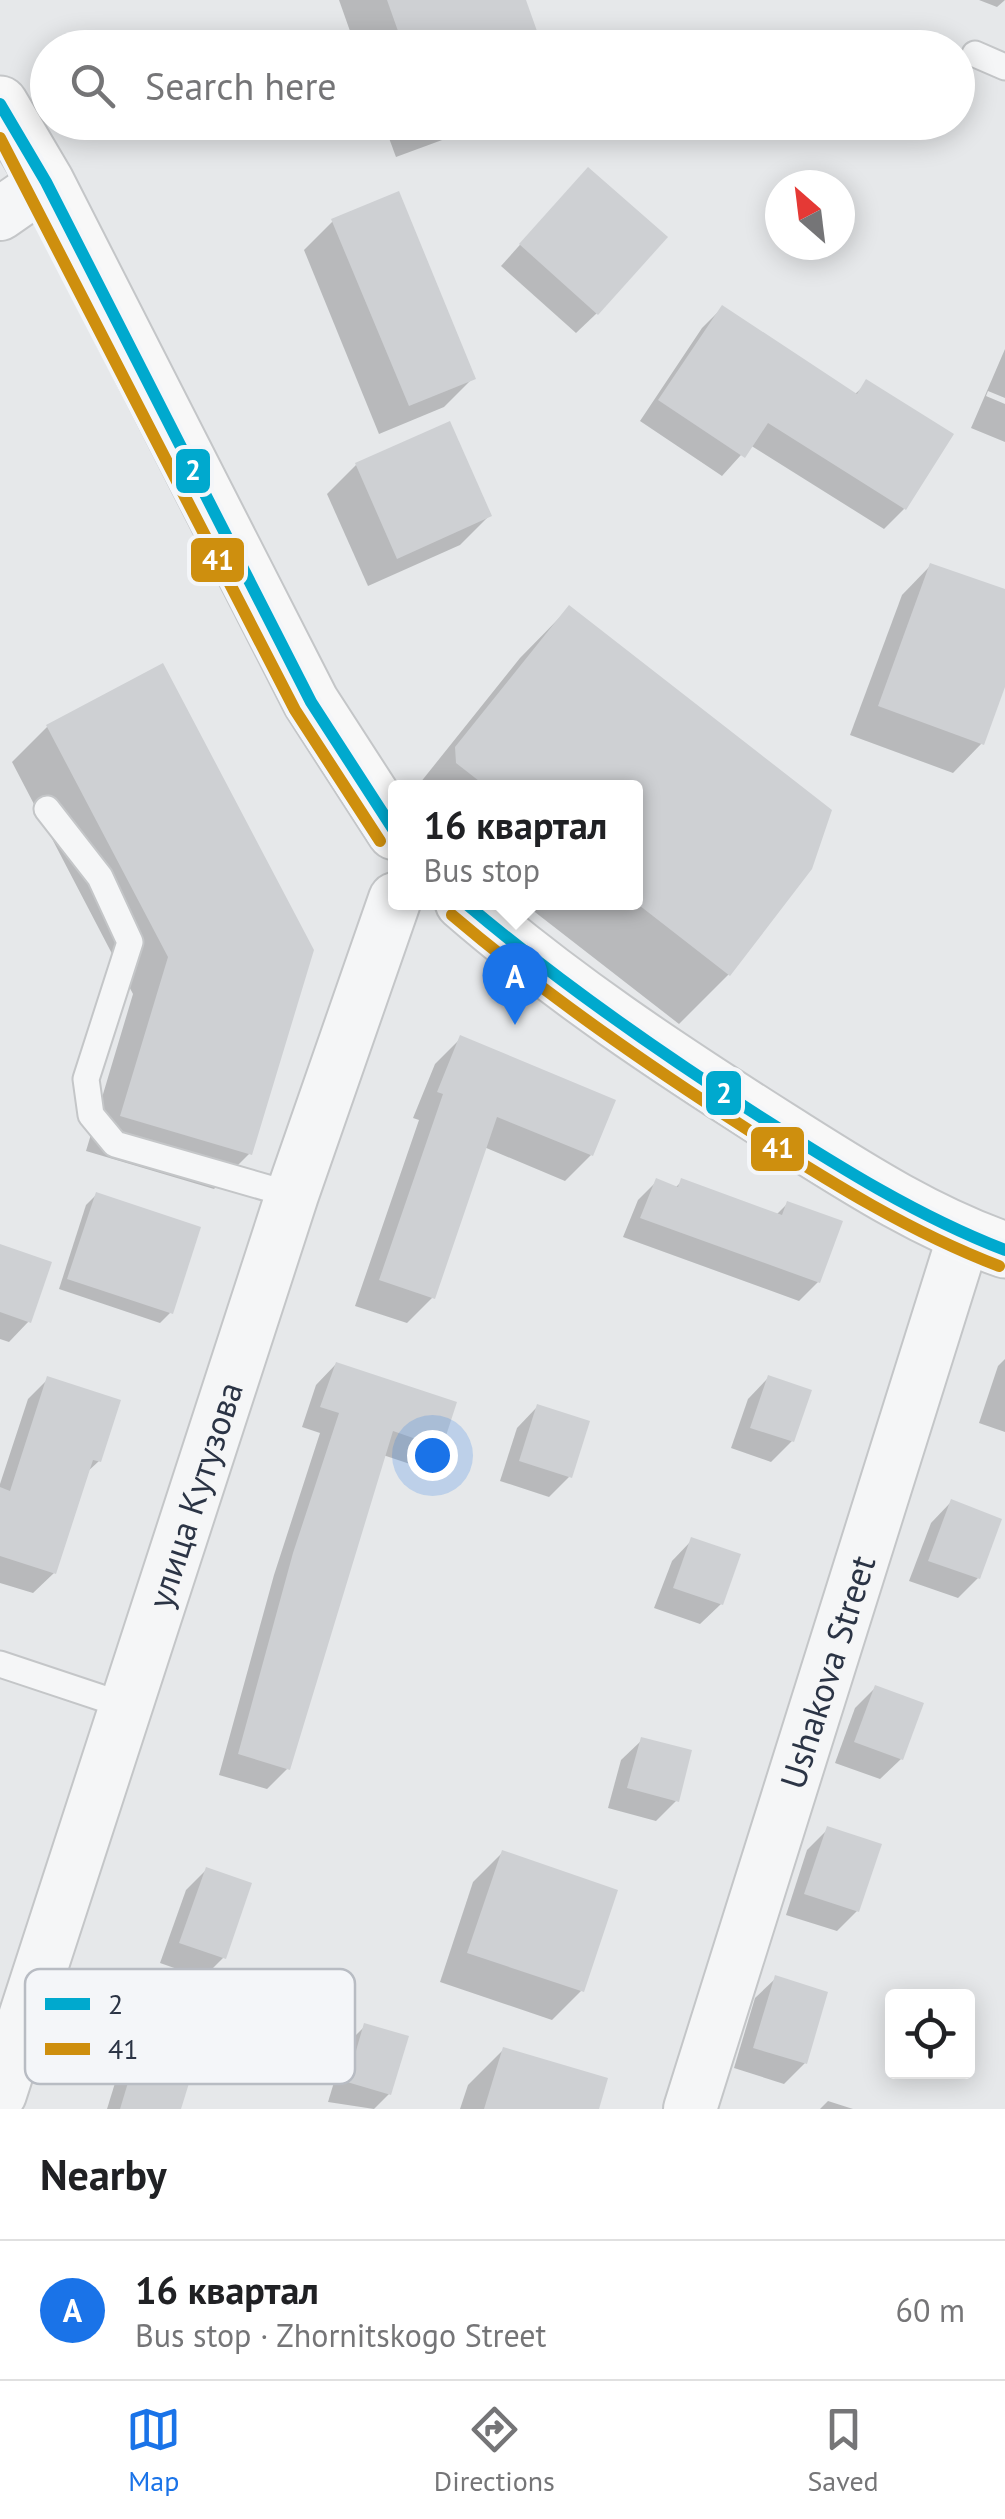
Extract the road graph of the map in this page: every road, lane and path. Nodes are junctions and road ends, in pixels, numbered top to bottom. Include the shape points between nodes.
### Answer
1 (975, 54) dead end
2 (1005, 67) edge
3 (0, 104) edge
4 (46, 182) junction
5 (0, 214) edge
6 (46, 809) dead end
7 (388, 821) edge
8 (391, 910) edge
9 (472, 910) edge
10 (292, 1194) junction
11 (984, 1243) edge
12 (0, 1664) edge
13 (126, 1706) junction
14 (41, 1969) edge
15 (25, 2017) edge
16 (0, 2094) edge
17 (690, 2109) edge

1 - 2 lane
3 - 4 main road
4 - 5 street
4 - 7 main road via 312,702
6 - 10 lane via 100,877 130,942 86,1079 91,1115 116,1144
8 - 10 street, улица Кутузова
9 - 11 main road via 530,962 644,1044 866,1186
10 - 13 street, улица Кутузова
11 - 17 street, Ushakova Street
12 - 13 lane
13 - 14 street, улица Кутузова
15 - 16 street, улица Кутузова

